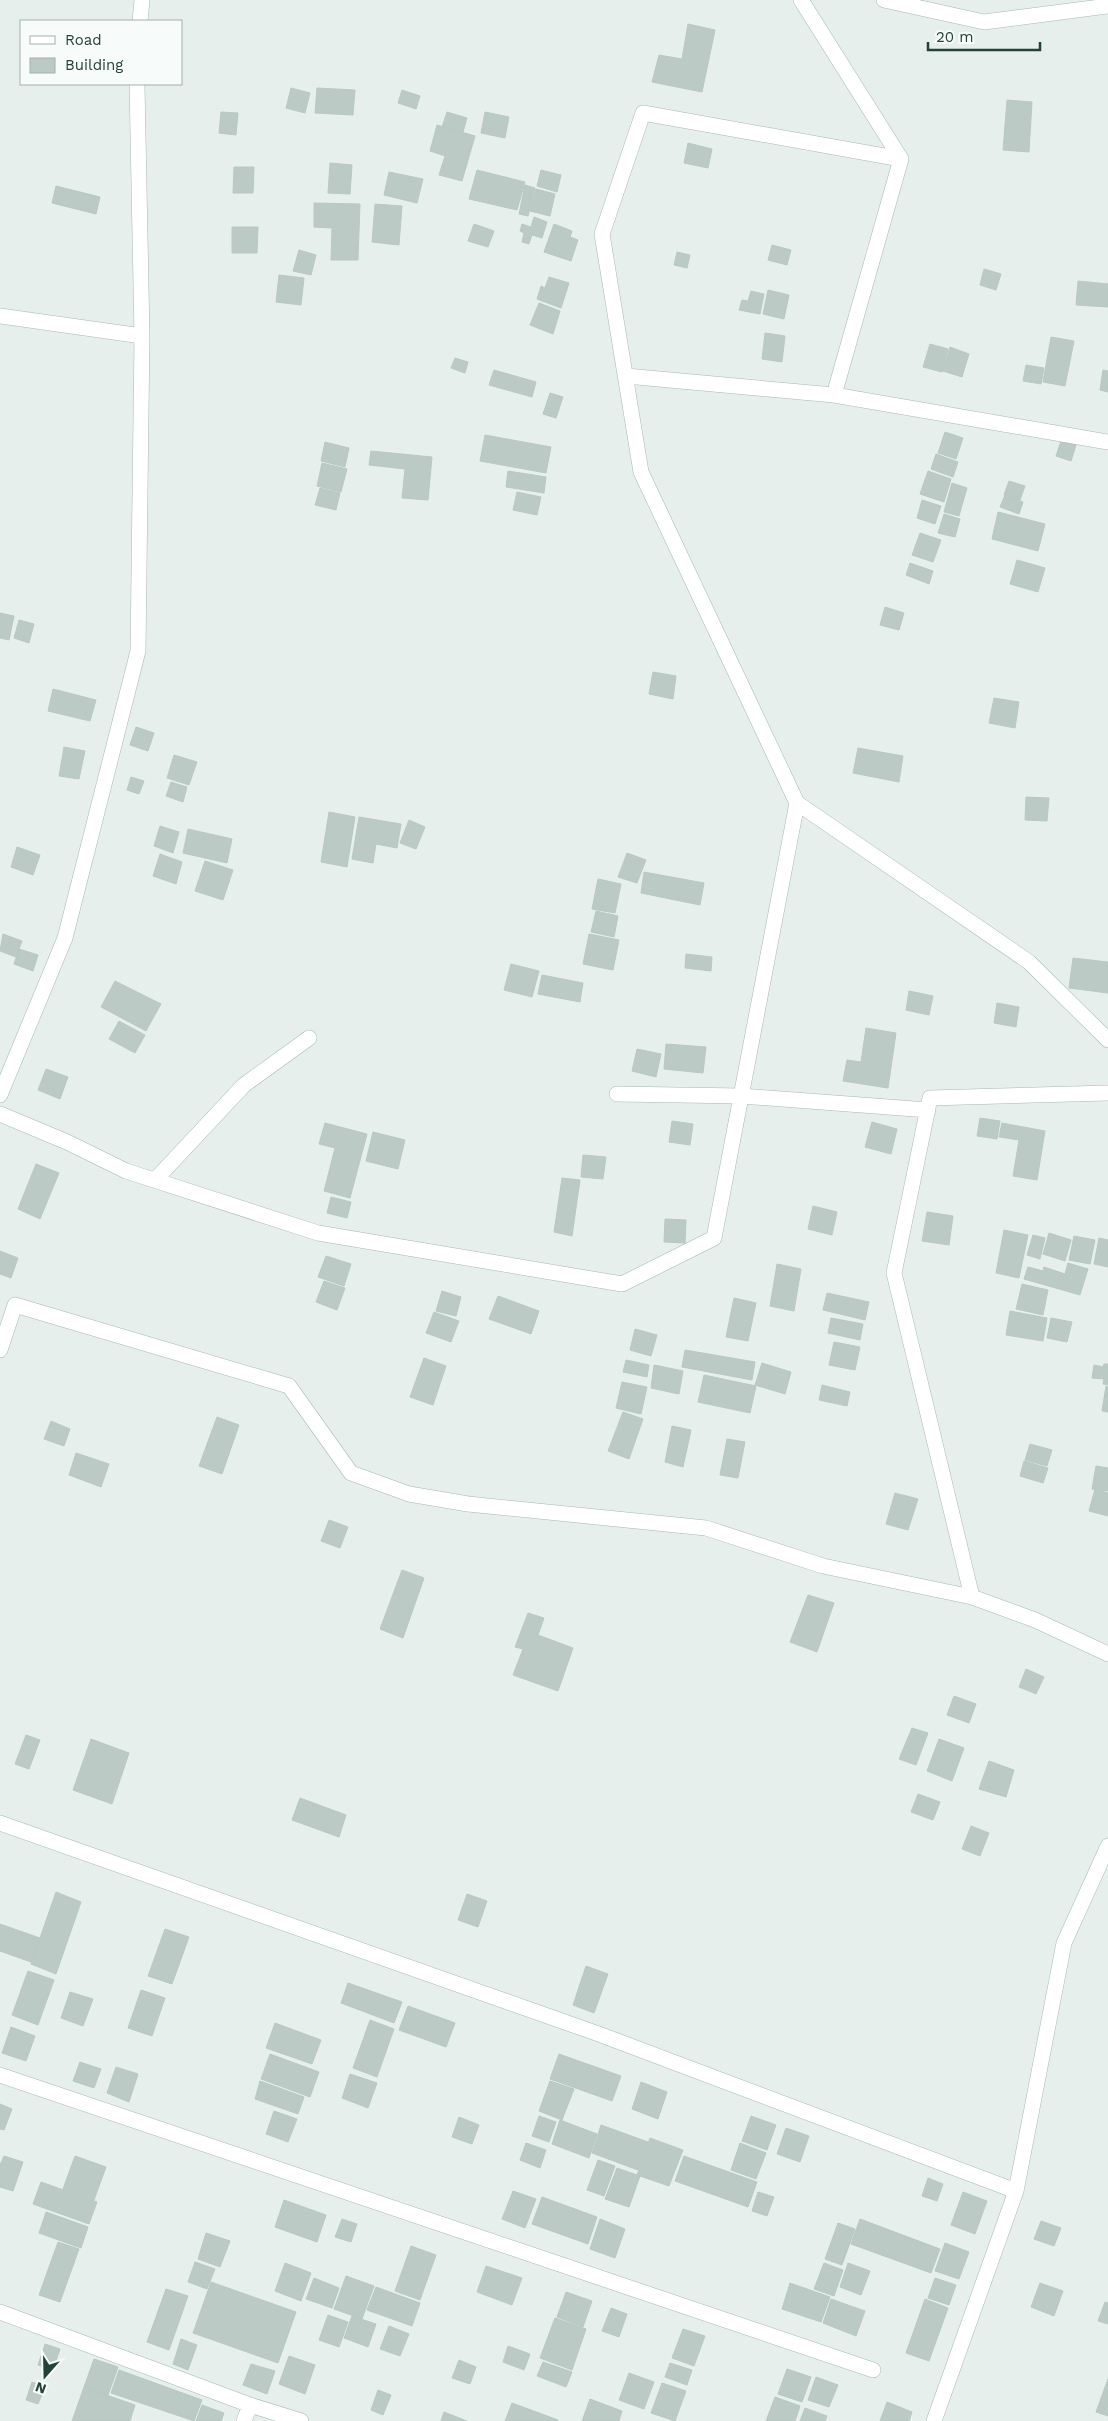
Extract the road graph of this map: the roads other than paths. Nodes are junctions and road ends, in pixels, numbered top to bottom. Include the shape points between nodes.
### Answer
1 (142, 0) edge
2 (801, 0) edge
3 (884, 0) edge
4 (1108, 6) edge
5 (140, 20) edge
6 (137, 85) edge
7 (901, 159) junction
8 (0, 316) edge
9 (142, 336) junction
10 (626, 376) junction
11 (834, 395) junction
12 (1108, 442) edge
13 (797, 804) junction
14 (309, 1038) dead end
15 (1108, 1040) edge
16 (617, 1094) dead end
17 (1108, 1094) edge
18 (0, 1095) edge
19 (741, 1096) junction
20 (928, 1110) junction
21 (0, 1114) edge
22 (155, 1180) junction
23 (0, 1350) edge
24 (972, 1597) junction
25 (1108, 1654) edge
26 (0, 1823) edge
27 (1108, 1846) edge
28 (0, 2075) edge
29 (1016, 2191) junction
30 (0, 2312) edge
31 (873, 2370) dead end
32 (250, 2405) junction
33 (244, 2421) edge
34 (301, 2421) edge
35 (934, 2421) edge

1 - 5 street
2 - 7 street
3 - 4 street via 984,22
6 - 9 street
7 - 10 street via 643,113 602,234
7 - 11 street
8 - 9 street
9 - 18 street via 138,651 65,938
10 - 11 street
10 - 13 street via 641,472
11 - 12 street
13 - 15 street via 1029,962
13 - 19 street
14 - 22 street via 244,1085
16 - 19 street
17 - 20 street via 930,1098
19 - 20 street
19 - 22 street via 714,1238 622,1284 318,1233
20 - 24 street via 894,1274
21 - 22 street via 126,1171
23 - 24 street via 15,1305 290,1386 351,1472 409,1494 468,1504 706,1528 823,1566
24 - 25 street via 1035,1620
26 - 29 street via 596,2033
27 - 29 street via 1064,1942
28 - 31 street
29 - 35 street
30 - 32 street
32 - 33 street
32 - 34 street

